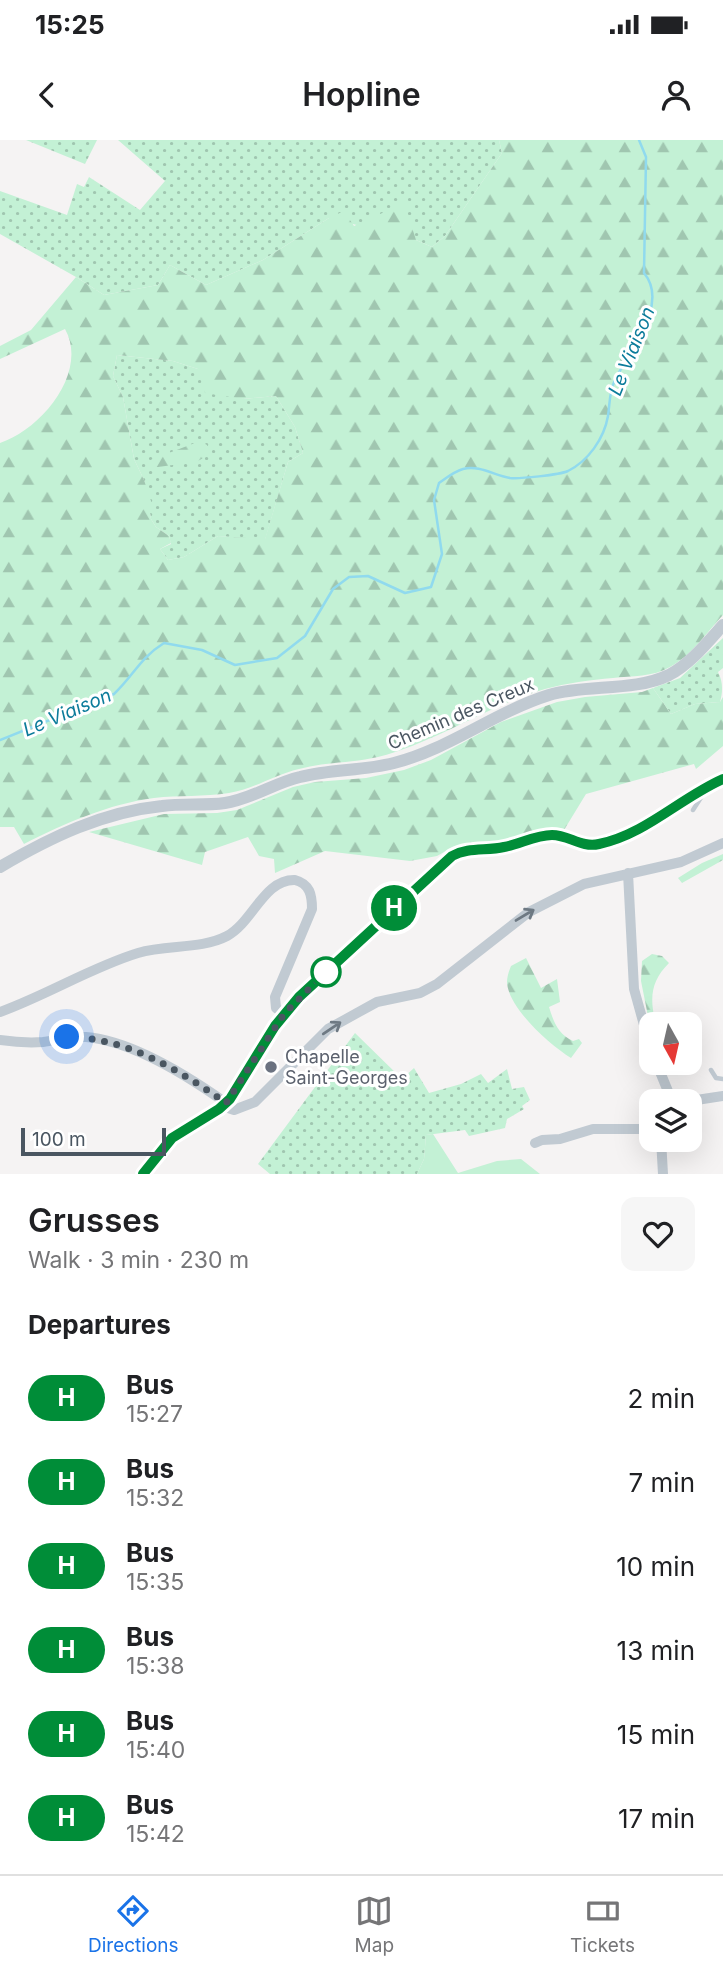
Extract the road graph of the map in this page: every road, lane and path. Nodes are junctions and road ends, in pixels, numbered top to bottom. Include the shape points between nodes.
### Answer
1 (723, 625) edge
2 (723, 779) edge
3 (702, 789) junction
4 (693, 810) dead end
5 (723, 843) edge
6 (0, 867) edge
7 (628, 873) junction
8 (0, 1012) edge
9 (640, 1012) edge
10 (284, 1014) junction
11 (0, 1040) edge
12 (711, 1070) dead end
13 (723, 1079) edge
14 (723, 1096) edge
15 (702, 1099) edge
16 (224, 1105) junction
17 (639, 1129) edge
18 (535, 1143) dead end
19 (662, 1152) edge
20 (143, 1174) edge
21 (663, 1174) edge

1 - 6 street, Chemin des Creux via 687,662 659,679 548,695 396,763 298,777 227,803 160,806 89,822
2 - 3 main road
3 - 4 lane
3 - 10 main road via 644,826 606,843 587,845 548,835 503,848 458,853
5 - 7 street
7 - 9 street via 634,989
16 -> 7 street via 234,1110 255,1102 328,1029 377,1002 420,993 437,984 529,912 584,884
8 - 10 street via 130,956 209,943 228,935 276,884 295,880 307,887 312,909 275,997 276,1008
10 - 16 main road
11 - 16 street via 86,1037 122,1046 198,1083
12 - 13 lane
14 - 15 street
16 - 20 main road via 172,1138
17 - 18 street via 593,1129
19 - 21 street

